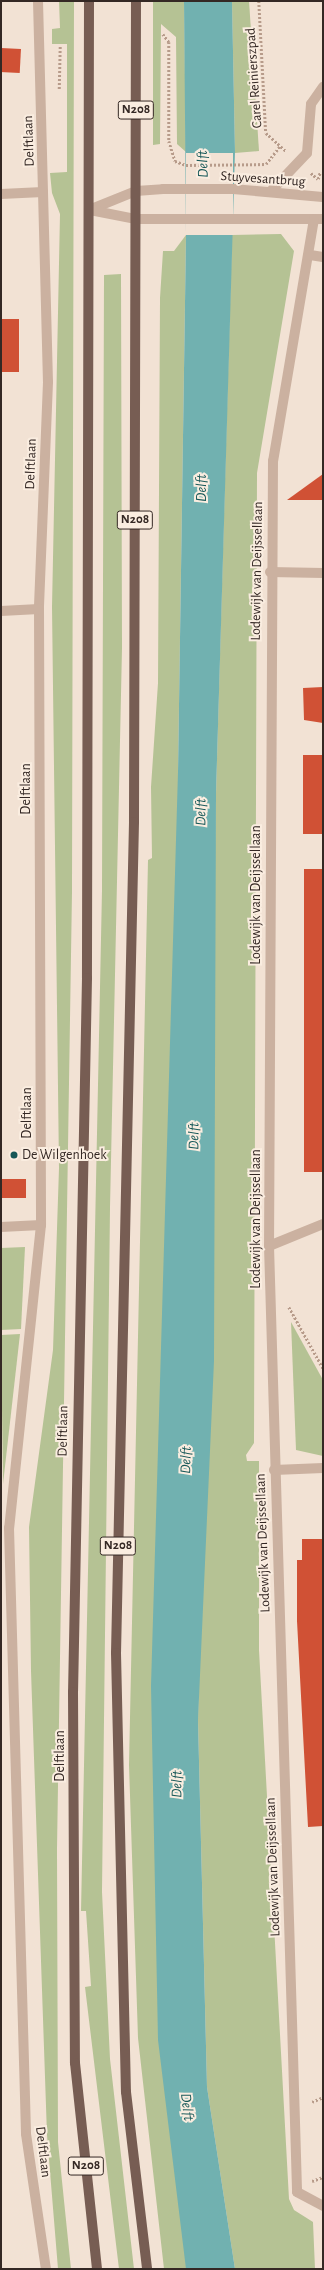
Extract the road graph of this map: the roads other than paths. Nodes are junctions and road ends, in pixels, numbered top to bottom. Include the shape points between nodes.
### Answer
1 (38, 1) edge
2 (89, 1) edge
3 (136, 1) edge
4 (323, 87) edge
5 (136, 191) junction
6 (271, 191) junction
7 (43, 192) junction
8 (1, 194) edge
9 (320, 197) edge
10 (89, 210) junction
11 (136, 218) junction
12 (319, 219) edge
13 (310, 255) junction
14 (323, 257) edge
15 (270, 572) junction
16 (323, 573) edge
17 (39, 609) junction
18 (1, 611) edge
19 (323, 1224) edge
20 (41, 1225) junction
21 (1, 1227) edge
22 (269, 1246) junction
23 (323, 1468) edge
24 (274, 1470) junction
25 (5, 1528) edge
26 (323, 2206) edge
27 (46, 2269) edge
28 (97, 2269) edge
29 (147, 2269) edge

1 - 7 street, Delftlaan
2 - 10 main road, Delftlaan / N208
3 - 5 main road, N208
4 - 6 street via 311,104 307,153
5 - 6 street, Stuyvesantbrug
5 - 10 street
5 - 11 main road, N208
6 - 9 street, Stuyvesantbrug
7 - 8 street
7 - 17 street, Delftlaan via 48,382
10 - 11 street
10 - 28 main road, Delftlaan / N208 via 87,962 73,1700 75,2063
11 - 12 street
11 - 29 main road, N208 via 134,822 116,1653 126,2092
12 - 13 street, Lodewijk van Deijssellaan
13 - 14 street
13 - 15 street, Lodewijk van Deijssellaan via 273,461
15 - 16 street
15 - 22 street, Lodewijk van Deijssellaan
17 - 18 street
17 - 20 street, Delftlaan
19 - 22 street
20 - 21 street
20 - 25 street, Delftlaan
22 - 24 street, Lodewijk van Deijssellaan
23 - 24 street
24 - 26 street, Lodewijk van Deijssellaan via 297,2192
25 - 27 street, Delftlaan via 26,2134

